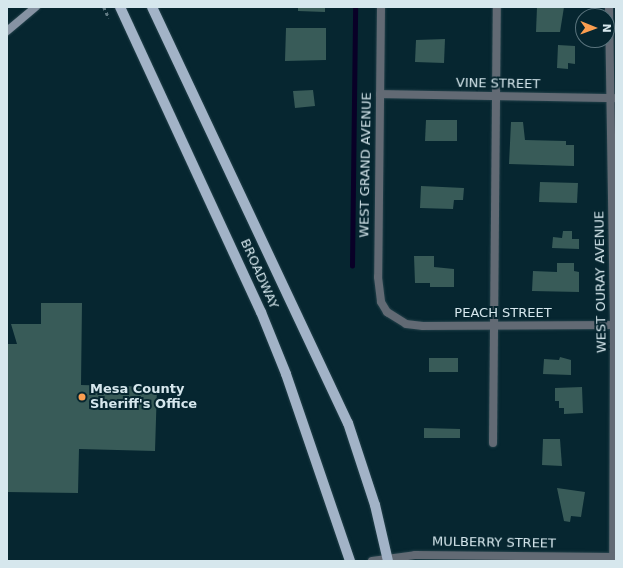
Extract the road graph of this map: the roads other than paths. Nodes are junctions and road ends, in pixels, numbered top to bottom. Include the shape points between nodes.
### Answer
1 (36, 7) edge
2 (120, 7) edge
3 (152, 7) edge
4 (381, 7) edge
5 (497, 7) edge
6 (609, 7) edge
7 (7, 31) edge
8 (380, 94) junction
9 (496, 96) junction
10 (612, 98) edge
11 (394, 318) joint
12 (494, 324) junction
13 (614, 325) junction
14 (493, 443) dead end
15 (614, 557) edge
16 (387, 559) edge
17 (350, 561) edge
18 (372, 561) edge

1 - 7 street
2 - 17 main road, BROADWAY via 261,312 286,374
3 - 16 main road, BROADWAY via 348,423 373,498
4 - 8 street, WEST GRAND AVENUE
5 - 9 street
6 - 10 street, WEST OURAY AVENUE
8 - 9 street, VINE STREET
8 - 11 street, WEST GRAND AVENUE via 378,291 381,302
9 - 10 street, VINE STREET
9 - 12 street
10 - 13 street, WEST OURAY AVENUE
11 - 12 street, PEACH STREET via 423,326
12 - 13 street, PEACH STREET
12 - 14 street
13 - 15 street, WEST OURAY AVENUE
15 - 16 street, MULBERRY STREET
16 - 18 street, MULBERRY STREET

